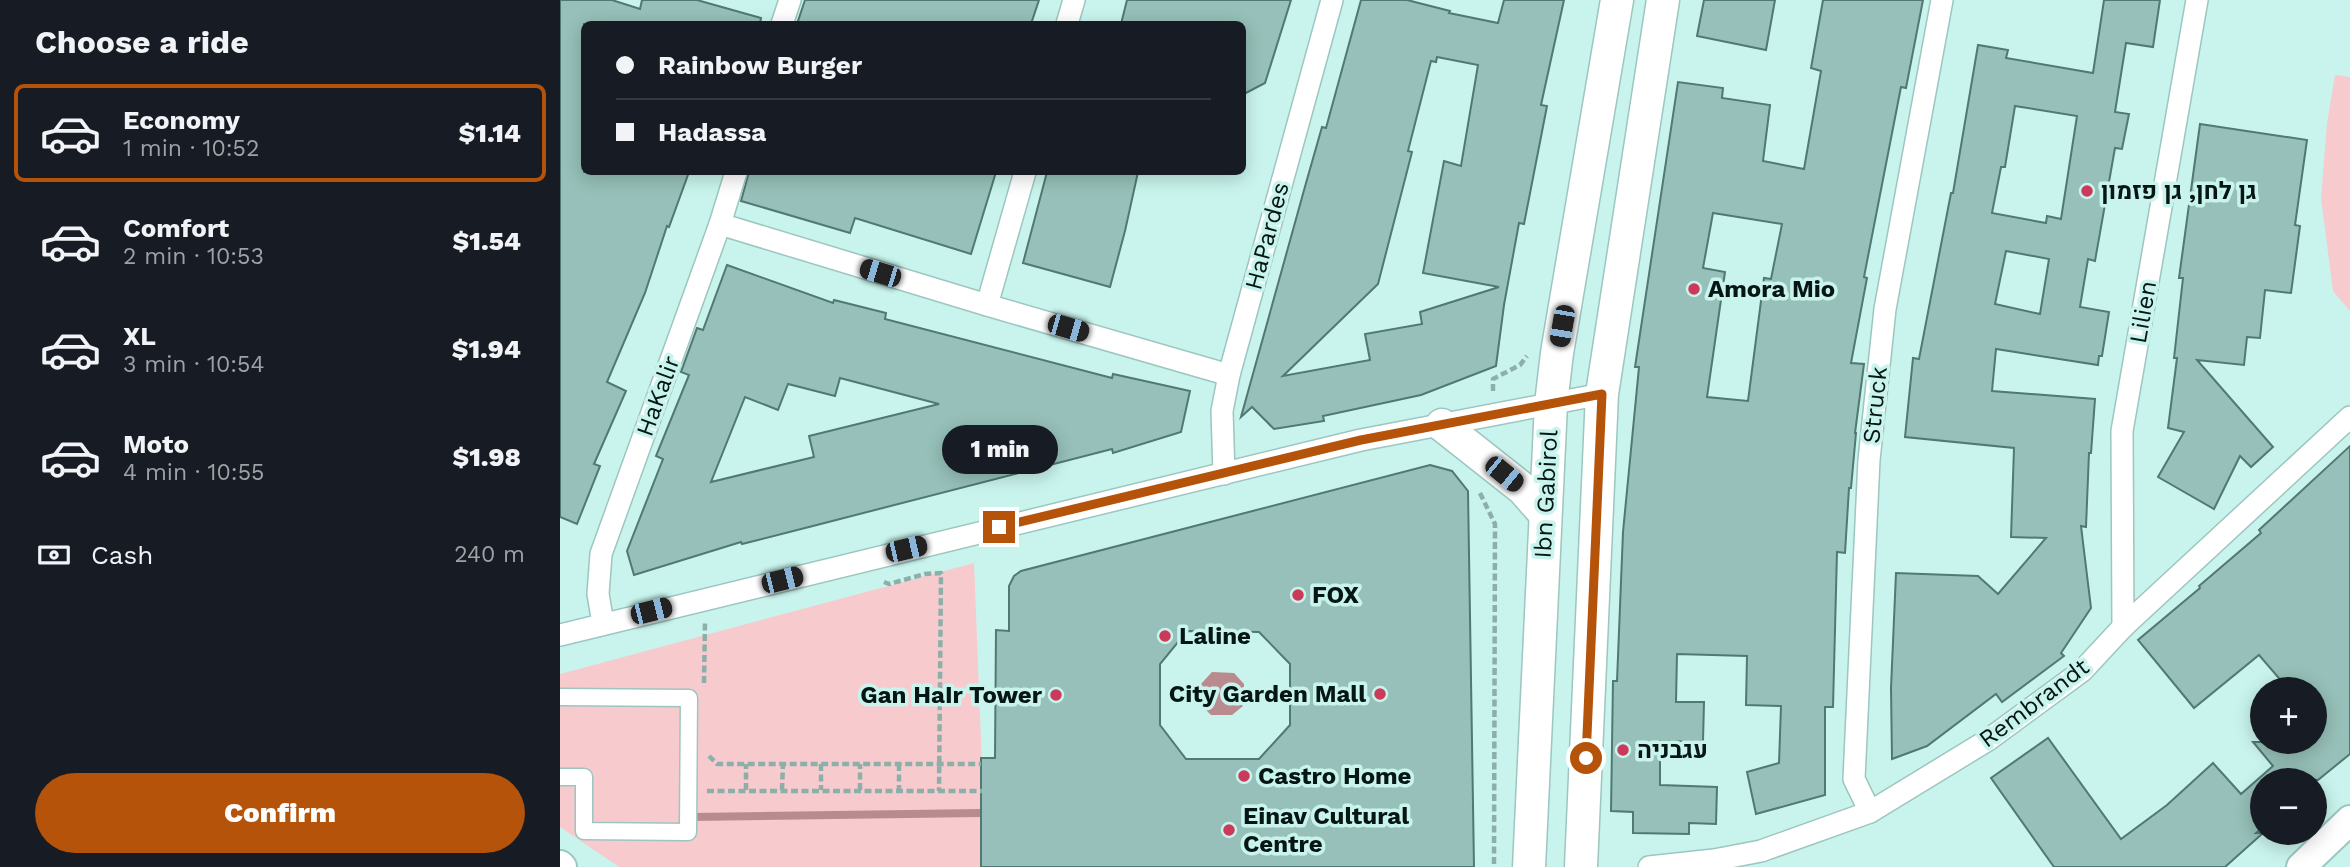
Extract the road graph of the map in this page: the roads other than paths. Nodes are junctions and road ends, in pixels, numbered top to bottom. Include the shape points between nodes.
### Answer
1 (790, 0) edge
2 (1074, 0) edge
3 (1332, 0) edge
4 (1617, 0) edge
5 (1663, 0) edge
6 (1942, 0) edge
7 (2197, 0) edge
8 (783, 21) edge
9 (1068, 21) edge
10 (735, 175) edge
11 (1024, 175) edge
12 (720, 224) junction
13 (987, 305) junction
14 (1229, 375) junction
15 (1602, 394) junction
16 (1551, 404) junction
17 (2350, 417) edge
18 (1442, 425) junction
19 (1224, 474) junction
20 (1545, 514) junction
21 (603, 623) junction
22 (2123, 627) junction
23 (560, 635) edge
24 (560, 697) edge
25 (560, 776) edge
26 (1870, 812) junction
27 (2350, 820) edge
28 (1529, 867) edge
29 (1581, 867) edge
30 (1649, 867) edge
31 (2301, 867) edge

1 - 8 street
2 - 9 street
3 - 14 street, HaPardes
4 - 16 main road, Ibn Gabirol
5 - 15 main road
6 - 26 street, Struck via 1885,309 1869,460 1854,779
7 - 22 street, Lilien via 2122,431
10 - 12 street, HaKalir
11 - 13 street
12 - 13 street
12 - 21 street, HaKalir via 601,554 598,594
13 - 14 street
14 - 19 street, HaPardes via 1222,411
15 - 16 street
15 - 29 main road
16 - 18 street
16 - 20 main road, Ibn Gabirol
17 - 22 street, Rembrandt
18 - 19 street
18 - 20 main road via 1523,489
19 - 21 street
20 - 28 main road, Ibn Gabirol
21 - 23 street
22 - 26 street, Rembrandt via 2082,671 1998,732
24 - 25 street via 689,698 688,832 584,831 584,777
26 - 30 street, Rembrandt via 1761,851
27 - 31 street

